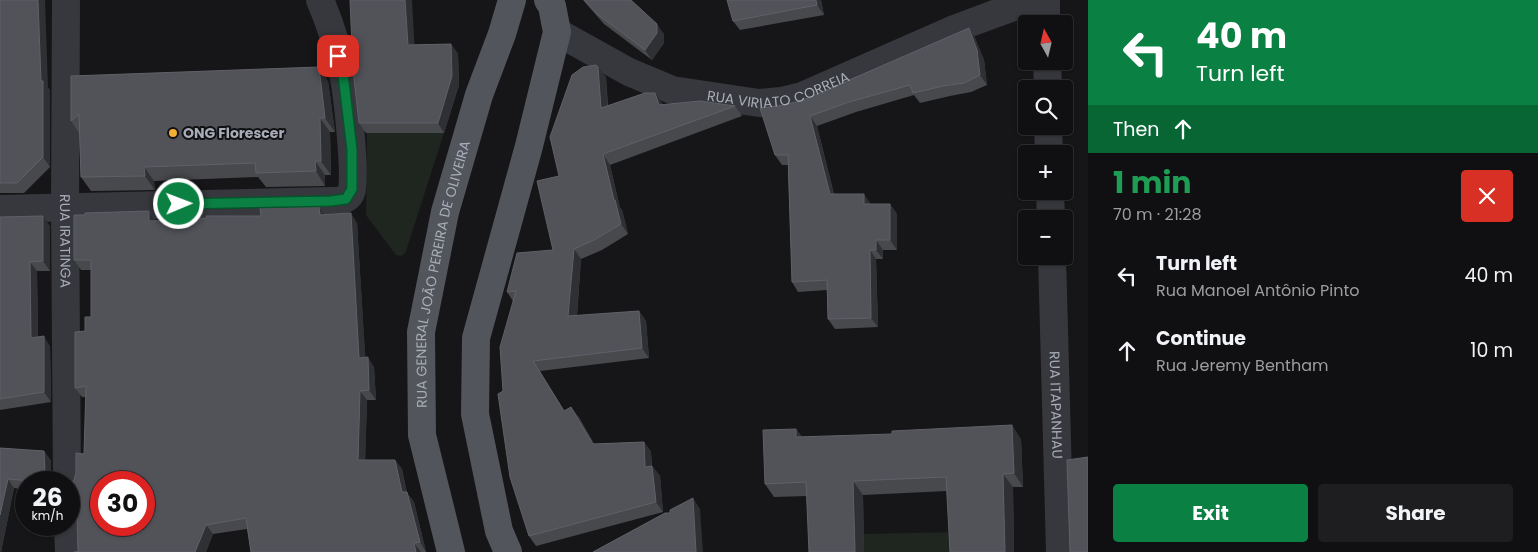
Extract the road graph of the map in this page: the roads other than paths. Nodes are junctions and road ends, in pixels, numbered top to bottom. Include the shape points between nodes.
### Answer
1 (66, 0) edge
2 (320, 0) edge
3 (512, 0) edge
4 (548, 0) edge
5 (1032, 0) edge
6 (1046, 0) edge
7 (1046, 15) edge
8 (557, 32) junction
9 (65, 207) junction
10 (0, 209) edge
11 (1052, 265) edge
12 (67, 471) edge
13 (68, 536) edge
14 (69, 552) edge
15 (451, 552) edge
16 (508, 552) edge
17 (1060, 552) edge

1 - 9 street, RUA IRATINGA
2 - 9 street via 343,74 352,150 352,189 348,196 341,200
3 - 15 main road, RUA GENERAL JOÃO PEREIRA DE OLIVEIRA via 445,212 421,332 422,435
4 - 8 main road
5 - 8 street, RUA VIRIATO CORREIA via 954,29 802,96 759,103 672,90 628,72
6 - 7 street
8 - 16 main road via 476,338 475,414 499,531
9 - 10 street
9 - 12 street, RUA IRATINGA
11 - 17 street, RUA ITAPANHAU
13 - 14 street

